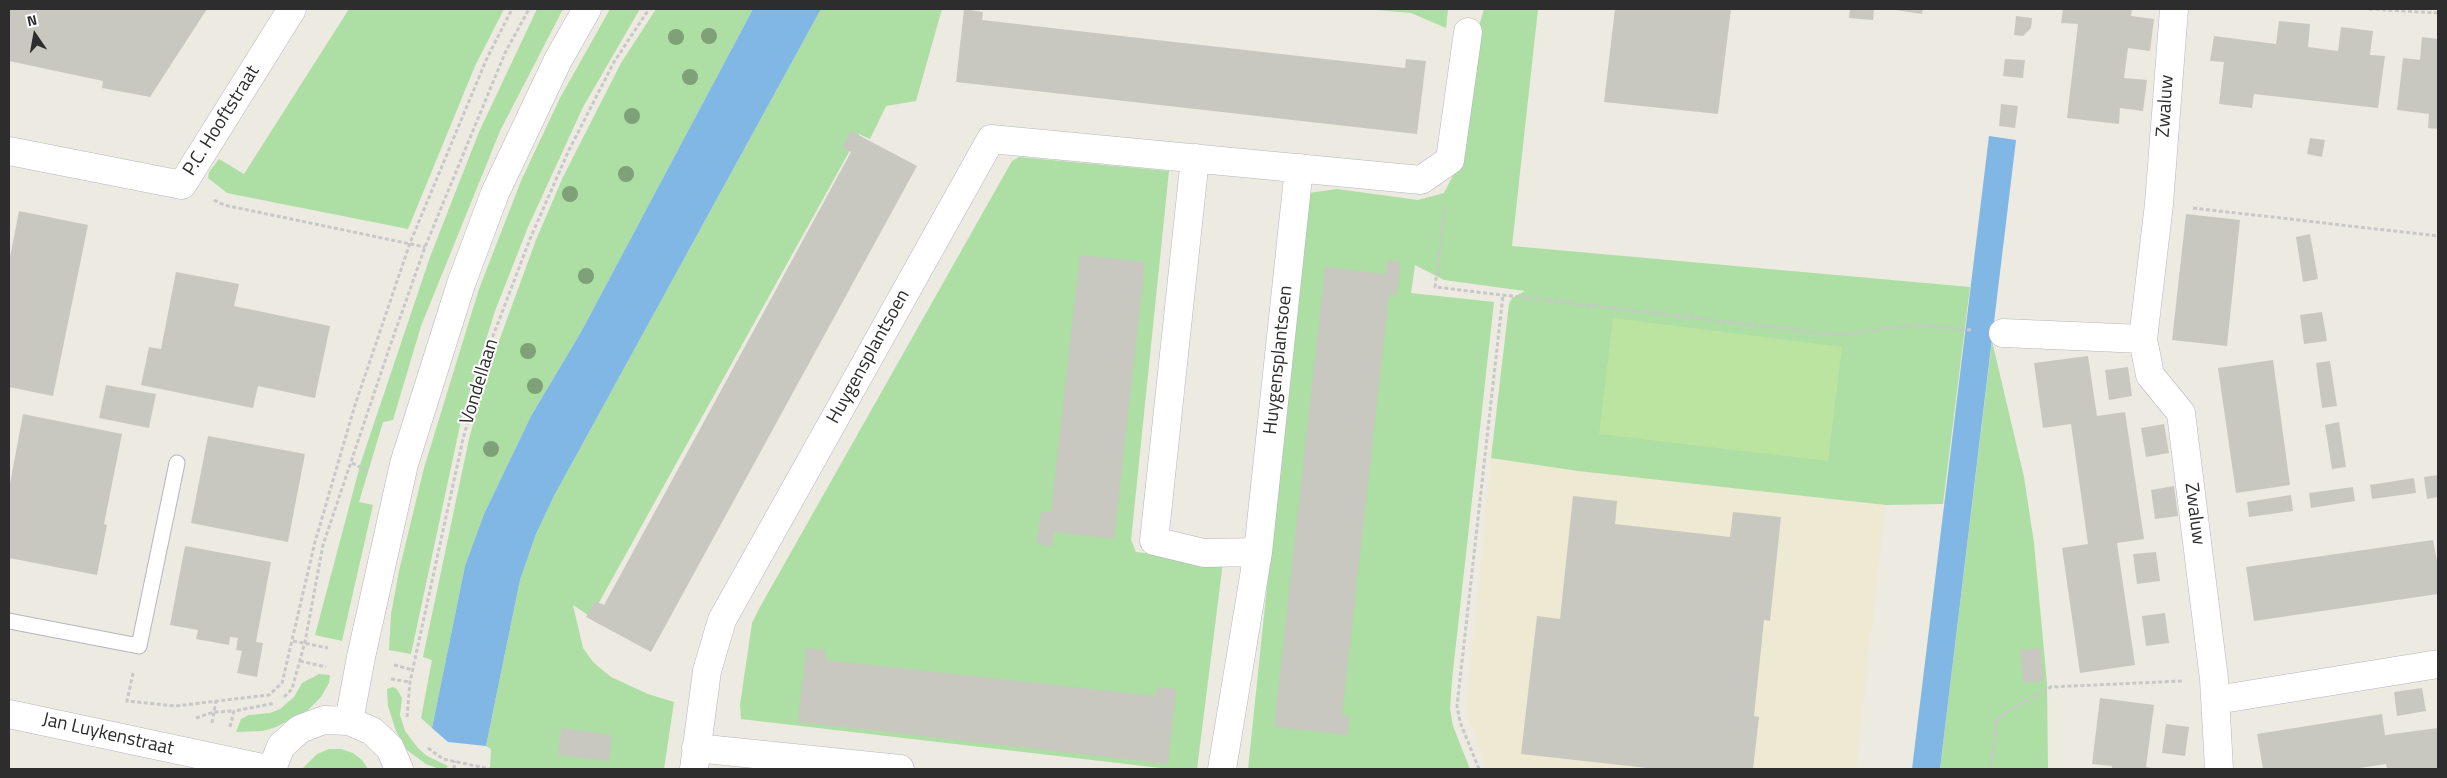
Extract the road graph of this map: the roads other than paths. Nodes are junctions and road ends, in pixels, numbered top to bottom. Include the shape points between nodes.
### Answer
1 (292, 9) edge
2 (587, 9) edge
3 (2174, 9) edge
4 (1468, 32) dead end
5 (9, 151) edge
6 (1195, 158) junction
7 (1299, 168) junction
8 (2003, 333) dead end
9 (2143, 339) junction
10 (178, 464) dead end
11 (1258, 552) junction
12 (9, 621) edge
13 (2438, 664) edge
14 (2215, 690) junction
15 (9, 714) edge
16 (350, 721) junction
17 (695, 759) edge
18 (267, 769) edge
19 (272, 769) edge
20 (399, 769) edge
21 (900, 769) edge
22 (1222, 769) edge
23 (2219, 769) edge

1 - 5 street, P.C. Hooftstraat via 182,185
2 - 16 street via 558,60 495,193 461,284 404,464
3 - 9 street, Zwaluw via 2160,194
4 - 7 street, Huygensplantsoen via 1450,160 1422,180
6 - 7 street, Huygensplantsoen
6 - 11 street via 1154,540 1204,553
6 - 17 street, Huygensplantsoen via 991,139 722,620 707,671
7 - 11 street, Huygensplantsoen
8 - 9 street
9 - 14 street, Zwaluw via 2150,375 2181,413
10 - 12 lane via 138,646
11 - 22 street, Huygensplantsoen
13 - 14 street
14 - 23 street, Zwaluw
15 - 18 street, Jan Luykenstraat
16 - 19 street via 324,720 300,729 281,746
16 - 20 street via 378,736 390,748
17 - 21 street

